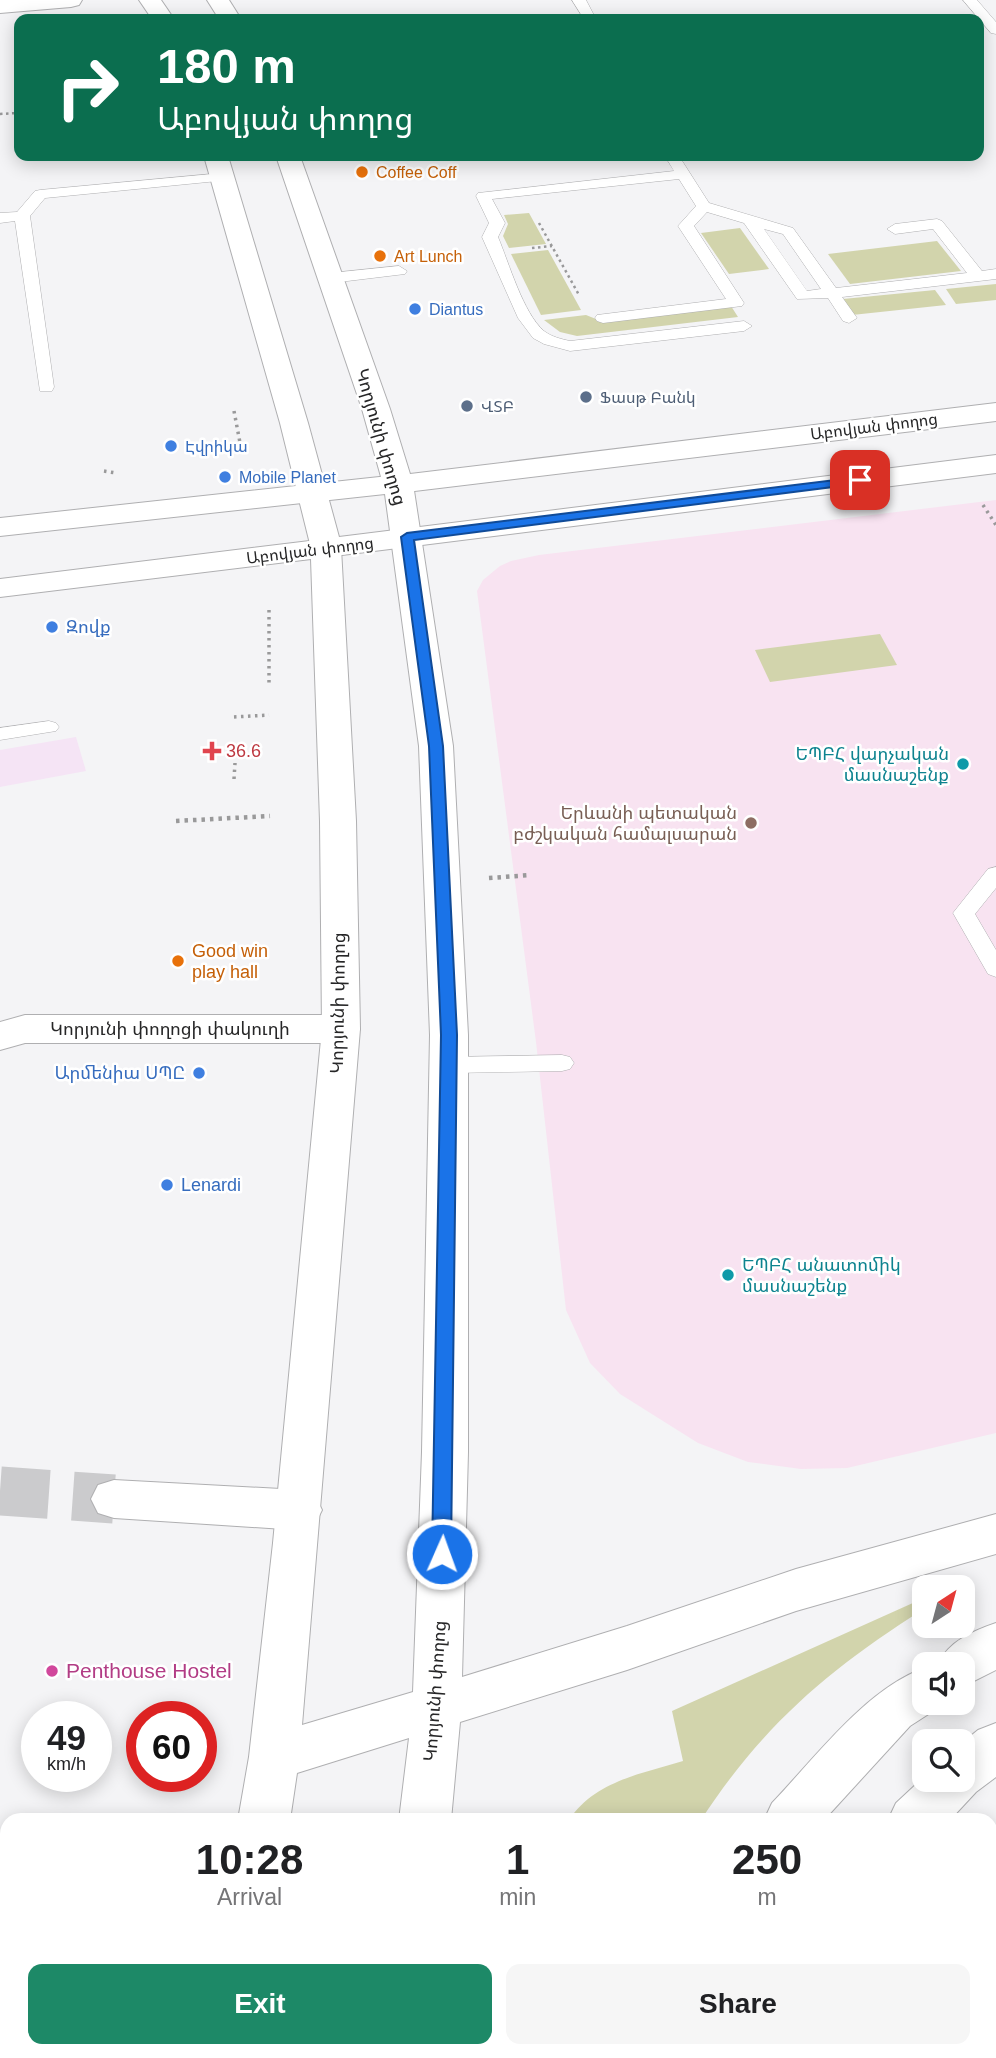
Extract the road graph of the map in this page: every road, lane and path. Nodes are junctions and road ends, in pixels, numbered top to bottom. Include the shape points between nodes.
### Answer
1 (71, 0) edge
2 (970, 0) edge
3 (0, 6) edge
4 (982, 14) edge
5 (984, 16) edge
6 (996, 30) edge
7 (290, 161) edge
8 (675, 161) edge
9 (220, 167) edge
10 (683, 174) junction
11 (522, 192) junction
12 (704, 206) junction
13 (22, 216) junction
14 (0, 218) edge
15 (750, 220) junction
16 (895, 229) dead end
17 (399, 271) dead end
18 (996, 274) edge
19 (978, 276) junction
20 (331, 278) junction
21 (832, 293) junction
22 (603, 318) joint
23 (849, 318) dead end
24 (744, 327) dead end
25 (46, 387) dead end
26 (234, 411) dead end
27 (996, 412) edge
28 (242, 448) dead end
29 (996, 464) edge
30 (398, 484) junction
31 (311, 491) junction
32 (978, 496) dead end
33 (996, 525) edge
34 (0, 527) edge
35 (407, 537) junction
36 (326, 548) junction
37 (0, 588) edge
38 (269, 610) dead end
39 (269, 687) dead end
40 (269, 715) dead end
41 (234, 717) dead end
42 (49, 727) dead end
43 (0, 734) edge
44 (235, 763) dead end
45 (234, 779) dead end
46 (270, 816) dead end
47 (176, 821) dead end
48 (996, 874) edge
49 (531, 875) dead end
50 (488, 878) dead end
51 (996, 969) edge
52 (341, 1029) junction
53 (0, 1036) edge
54 (562, 1063) dead end
55 (449, 1065) junction
56 (114, 1499) tunnel mouth
57 (299, 1510) junction
58 (996, 1534) edge
59 (996, 1644) edge
60 (975, 1657) edge
61 (912, 1698) edge
62 (437, 1706) junction
63 (996, 1746) edge
64 (274, 1758) junction
65 (975, 1763) edge
66 (944, 1792) edge
67 (265, 1813) edge
68 (426, 1813) edge
69 (797, 1813) edge
70 (922, 1813) edge

1 - 3 main road
2 - 4 lane
5 - 6 lane
7 - 20 main road, Կորյունի փողոց
8 - 10 lane
9 - 13 lane via 40,194
9 - 31 main road, Կորյունի փողոց
10 - 11 lane
10 - 12 lane
11 - 22 path via 588,312
11 - 24 lane via 483,195 497,223 490,237 493,263 536,334 570,345
12 - 15 lane
12 - 22 lane via 686,226 736,303
13 - 14 lane
13 - 25 lane
15 - 21 lane via 788,231
15 - 21 lane via 803,296
16 - 19 lane via 937,224
17 - 20 lane
18 - 19 lane
19 - 21 lane
20 - 30 main road, Կորյունի փողոց
21 - 23 lane
26 - 28 path
27 - 30 main road, Աբովյան փողոց
29 - 35 main road, Աբովյան փողոց
30 - 31 main road, Աբովյան փողոց
30 - 35 main road, Կորյունի փողոց
31 - 34 main road, Աբովյան փողոց
31 - 36 main road, Կորյունի փողոց
32 - 33 path
35 - 36 main road, Աբովյան փողոց
35 - 55 main road, Կորյունի փողոց via 436,746
36 - 37 main road, Աբովյան փողոց
36 - 52 main road, Կորյունի փողոց
38 - 39 path
40 - 41 path
42 - 43 lane
44 - 45 path
46 - 47 path
48 - 51 lane via 964,913
49 - 50 path
52 - 53 main road, Կորյունի փողոցի փակուղի via 25,1029
52 - 57 main road, Կորյունի փողոց
54 - 55 lane
55 - 62 main road, Կորյունի փողոց
56 - 57 main road
57 - 64 main road, Կորյունի փողոց
58 - 62 main road via 796,1590
59 - 60 main road
61 - 69 main road via 893,1710
62 - 64 main road
62 - 68 main road, Կորյունի փողոց
63 - 65 main road
64 - 67 main road, Կորյունի փողոց
66 - 70 main road

